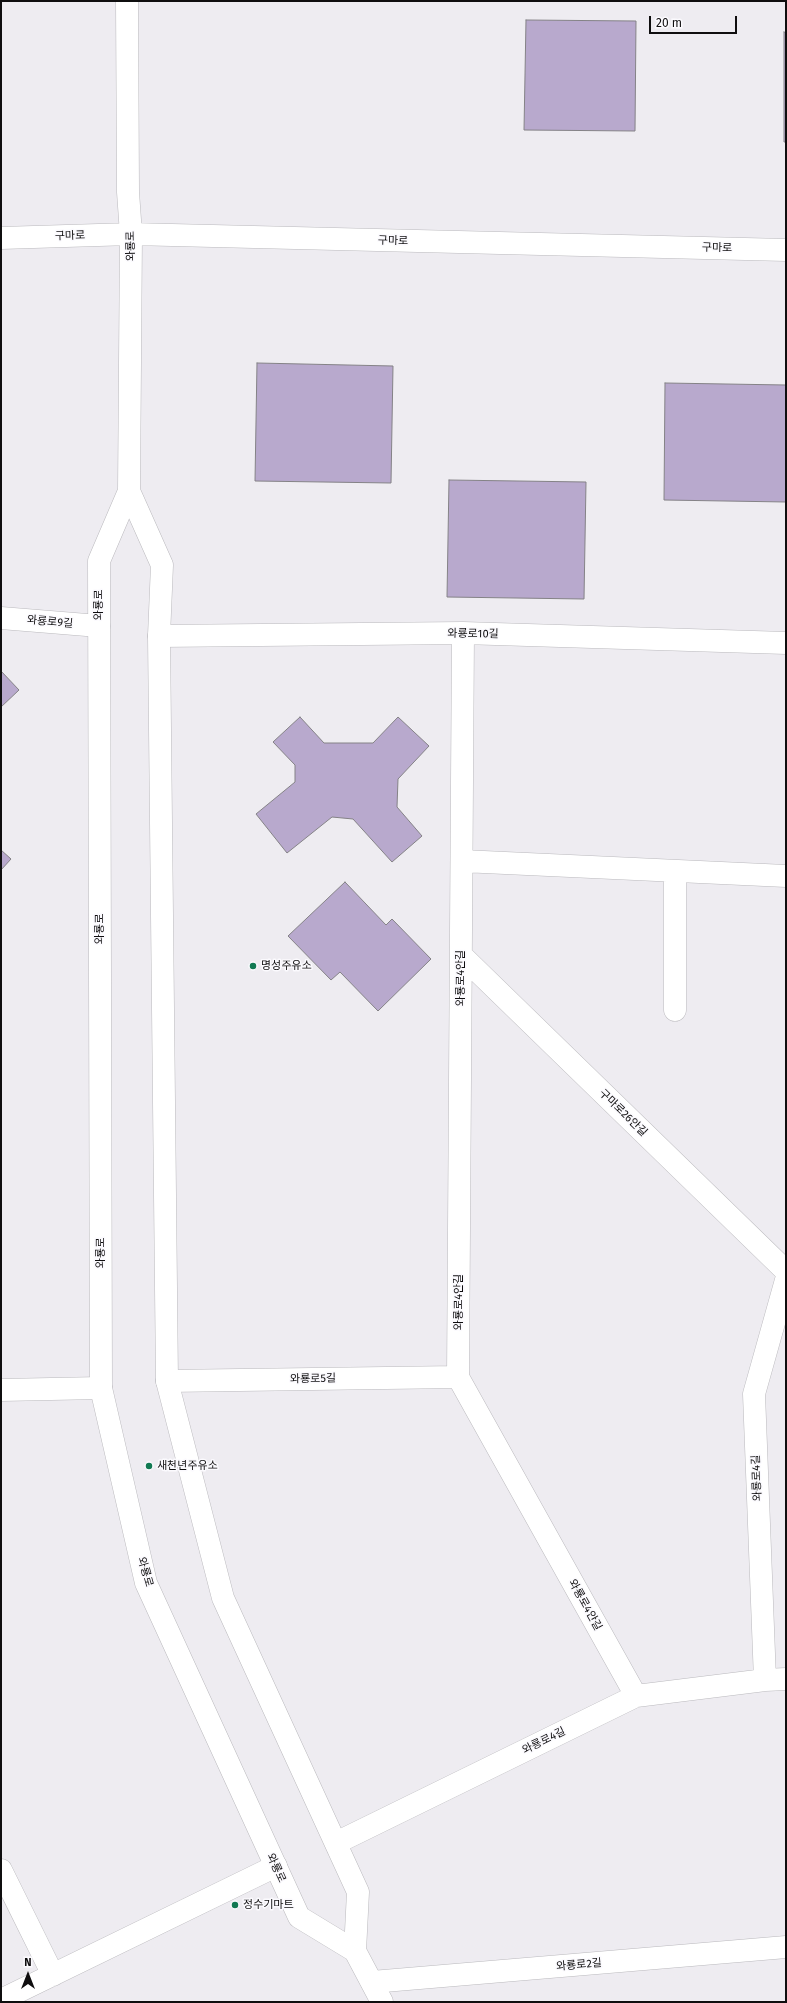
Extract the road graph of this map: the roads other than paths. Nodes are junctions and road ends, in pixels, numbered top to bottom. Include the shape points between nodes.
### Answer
1 (127, 1) edge
2 (131, 234) junction
3 (1, 238) edge
4 (786, 250) edge
5 (129, 491) junction
6 (1, 618) edge
7 (99, 626) junction
8 (463, 633) junction
9 (159, 636) junction
10 (786, 643) edge
11 (462, 861) junction
12 (675, 872) junction
13 (786, 876) edge
14 (461, 955) junction
15 (675, 1010) dead end
16 (786, 1271) edge
17 (786, 1280) edge
18 (458, 1377) junction
19 (167, 1381) junction
20 (101, 1388) junction
21 (1, 1390) edge
22 (776, 1680) edge
23 (636, 1696) junction
24 (336, 1843) junction
25 (276, 1866) junction
26 (1, 1870) edge
27 (786, 1947) edge
28 (355, 1951) junction
29 (53, 1975) junction
30 (372, 1982) junction
31 (1, 2000) edge
32 (382, 2002) edge

1 - 2 street, 와룡로 via 128,192
2 - 3 street, 구마로
2 - 4 street, 구마로
2 - 5 street, 와룡로
5 - 7 street, 와룡로 via 99,561
5 - 9 street, 와룡로 via 162,565
6 - 7 street, 와룡로9길
7 - 20 street, 와룡로
8 - 9 street, 와룡로10길
8 - 10 street, 와룡로10길
8 - 11 street, 와룡로4안길
9 - 19 street, 와룡로
11 - 12 street
11 - 14 street, 와룡로4안길
12 - 13 street
12 - 15 street
14 - 16 street, 구마로26안길
14 - 18 street, 와룡로4안길
17 - 22 street, 와룡로4길 via 754,1394
18 - 19 street, 와룡로5길
18 - 23 street, 와룡로4안길
19 - 24 street, 와룡로 via 223,1598
20 - 21 street
20 - 25 street, 와룡로 via 146,1583
22 - 23 street, 와룡로4길
23 - 24 street, 와룡로4길
24 - 28 street, 와룡로 via 358,1892
25 - 28 street, 와룡로 via 299,1917
25 - 29 street
26 - 29 street
27 - 30 street, 와룡로2길
28 - 30 street, 와룡로
29 - 31 street
30 - 32 street, 와룡로

